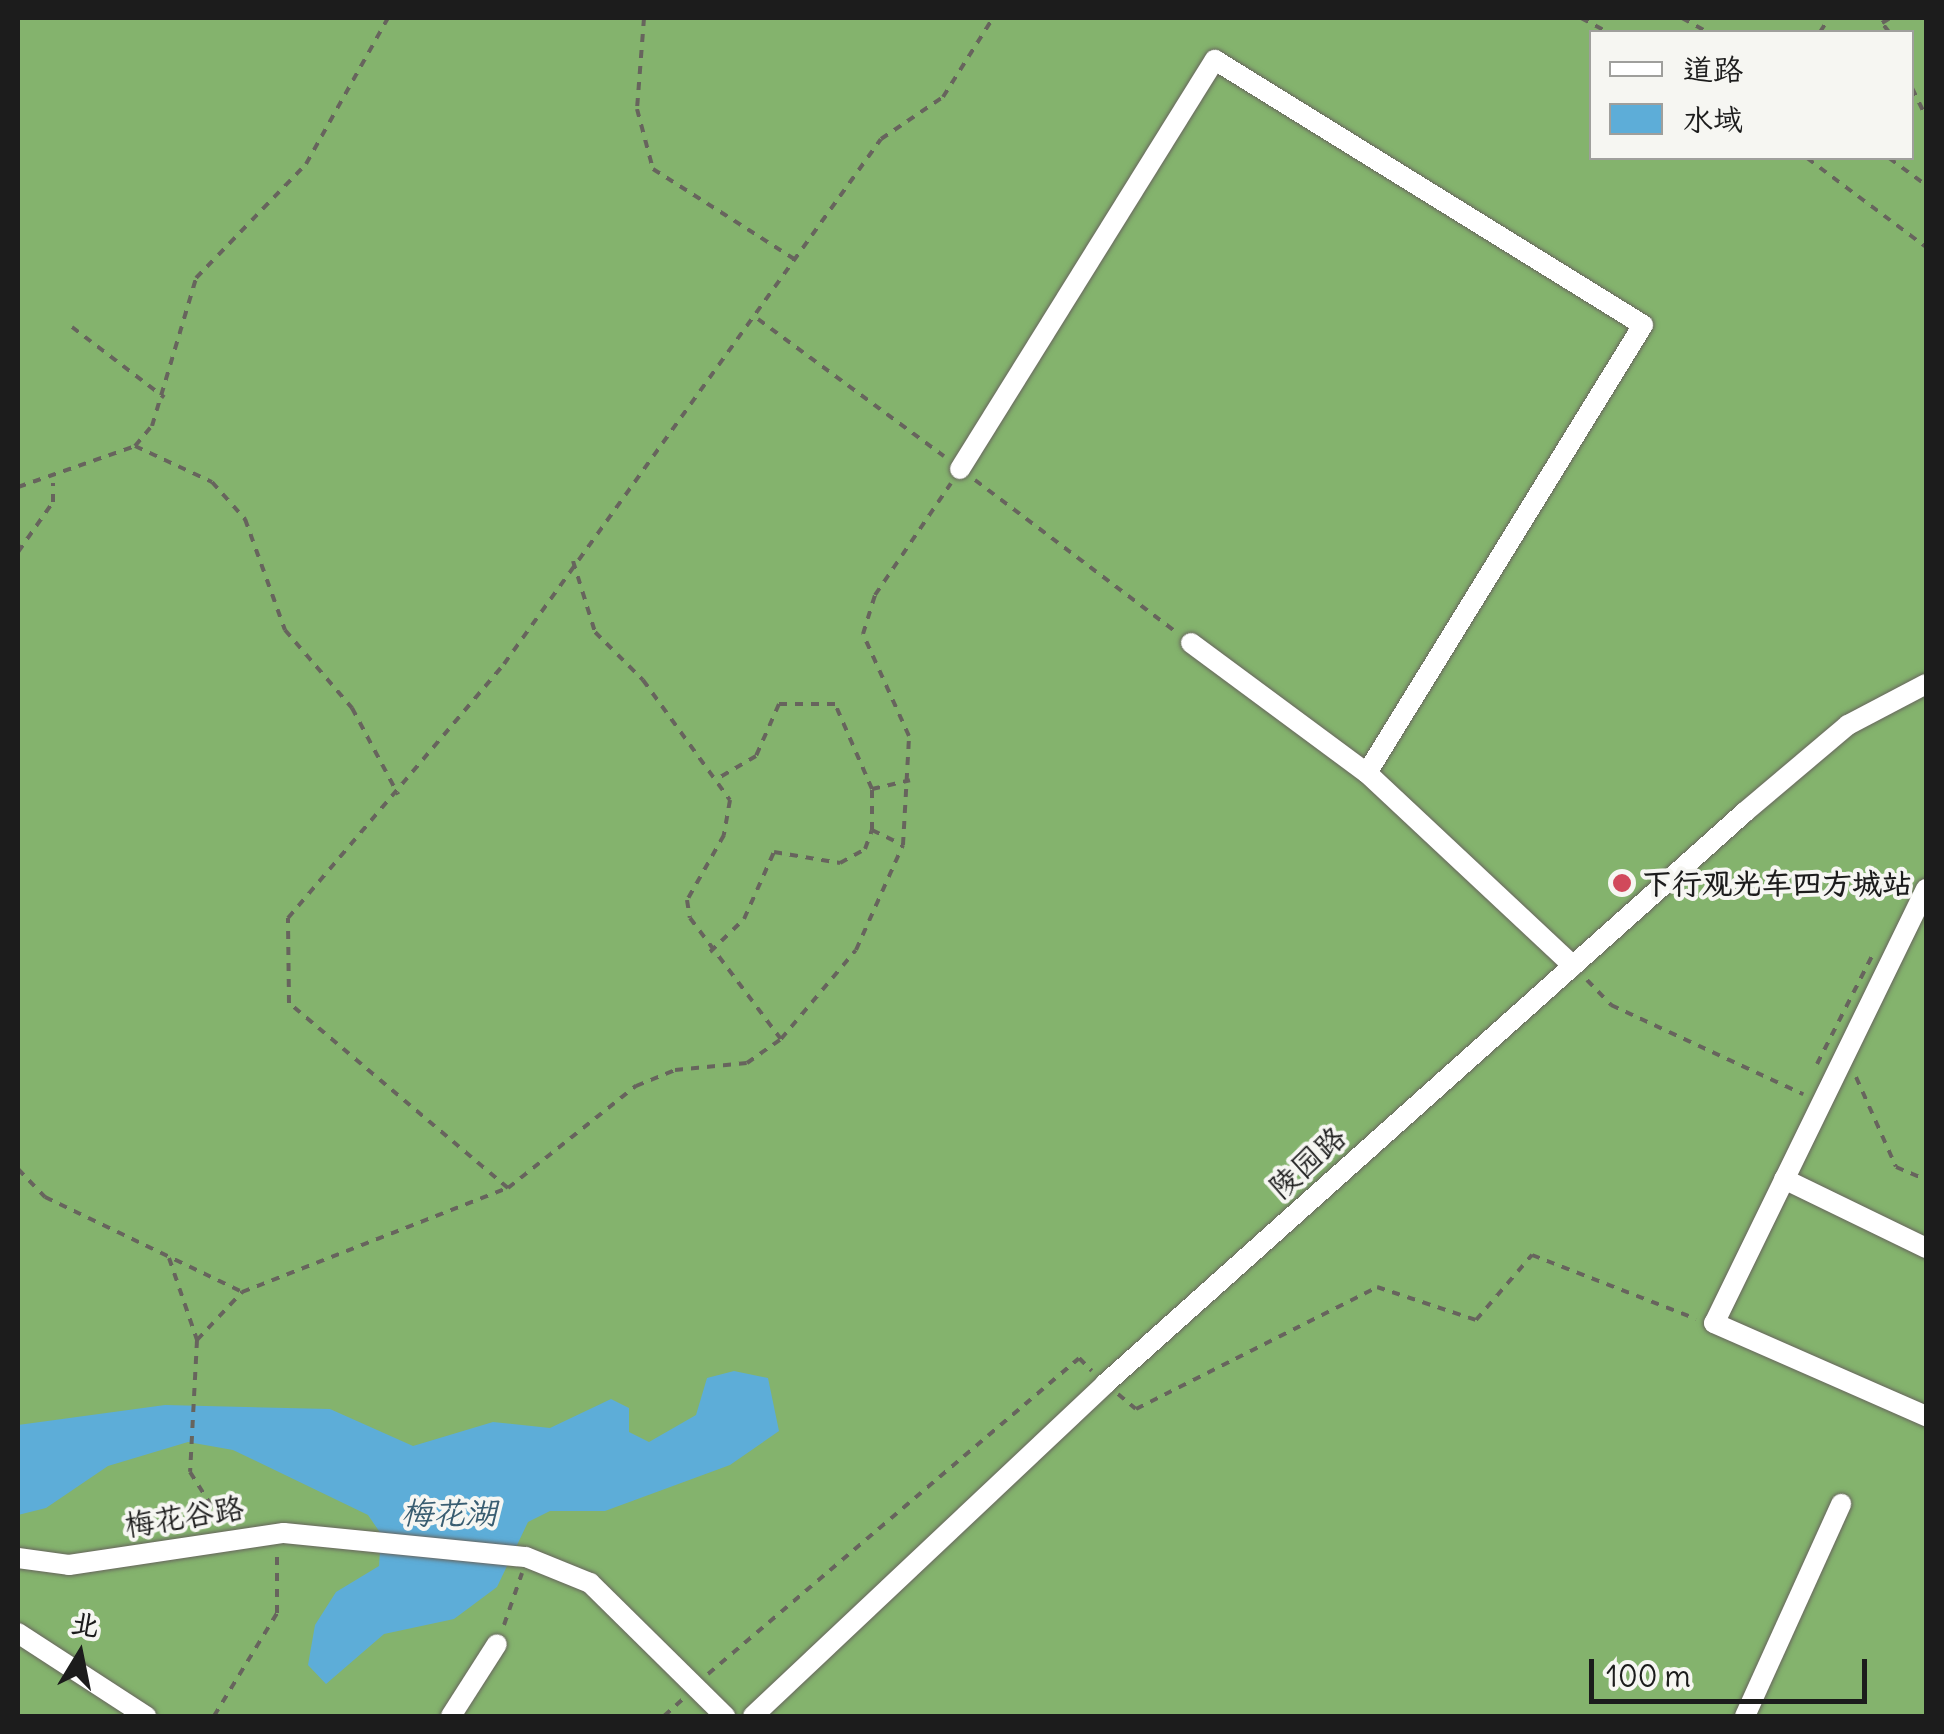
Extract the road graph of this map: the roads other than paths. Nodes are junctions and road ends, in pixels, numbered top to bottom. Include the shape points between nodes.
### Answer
1 (960, 469) road end
2 (1191, 643) dead end
3 (1926, 684) edge
4 (1368, 772) junction
5 (1926, 889) edge
6 (1573, 966) junction
7 (1784, 1179) junction
8 (1926, 1248) edge
9 (1926, 1416) edge
10 (1841, 1504) dead end
11 (18, 1558) edge
12 (18, 1632) edge
13 (497, 1644) road end
14 (146, 1716) edge
15 (451, 1716) edge
16 (725, 1716) edge
17 (753, 1716) edge
18 (1745, 1716) edge

1 - 4 street via 1215,60 1642,325
2 - 4 street
3 - 6 street, 陵园路 via 1848,725
4 - 6 street
5 - 7 street
6 - 17 street, 陵园路 via 1106,1384
7 - 8 street
7 - 9 street via 1714,1323
10 - 18 street
11 - 16 street, 梅花谷路 via 69,1565 229,1534 361,1540 525,1563 590,1584
12 - 14 street
13 - 15 street

